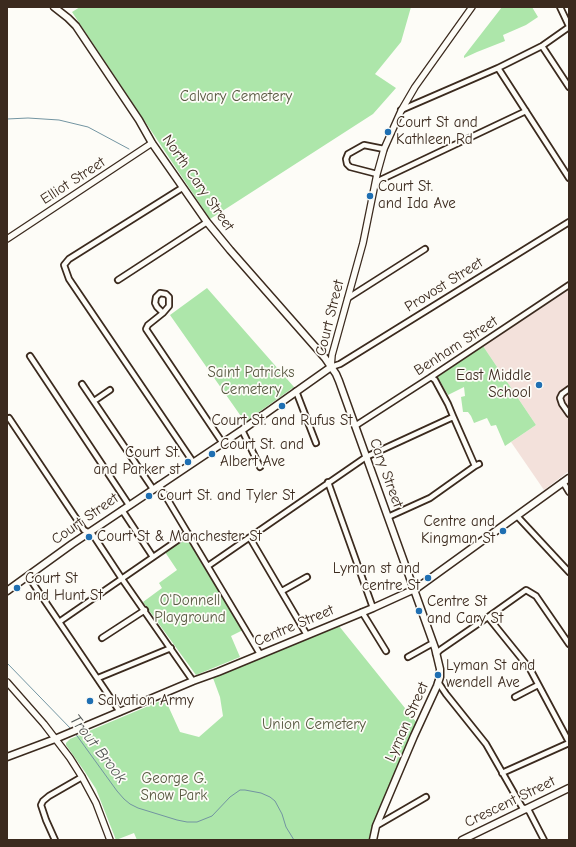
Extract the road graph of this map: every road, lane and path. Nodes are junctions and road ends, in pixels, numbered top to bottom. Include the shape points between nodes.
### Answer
1 (54, 7) edge
2 (472, 7) edge
3 (560, 7) edge
4 (569, 26) edge
5 (542, 46) junction
6 (498, 68) junction
7 (569, 87) edge
8 (401, 110) junction
9 (526, 111) junction
10 (152, 143) junction
11 (384, 149) junction
12 (377, 174) junction
13 (569, 178) edge
14 (376, 182) junction
15 (182, 188) junction
16 (207, 222) junction
17 (569, 222) edge
18 (7, 239) edge
19 (425, 249) dead end
20 (118, 280) dead end
21 (569, 285) edge
22 (348, 298) junction
23 (163, 313) dead end
24 (334, 347) junction
25 (319, 352) junction
26 (30, 356) dead end
27 (331, 367) junction
28 (431, 377) junction
29 (82, 384) dead end
30 (569, 389) edge
31 (110, 390) dead end
32 (296, 391) junction
33 (94, 401) junction
34 (569, 414) edge
35 (9, 418) dead end
36 (454, 418) junction
37 (355, 426) junction
38 (242, 430) junction
39 (222, 442) junction
40 (316, 443) dead end
41 (366, 457) junction
42 (193, 462) junction
43 (260, 467) dead end
44 (569, 478) edge
45 (328, 482) junction
46 (563, 482) junction
47 (159, 485) junction
48 (153, 489) junction
49 (569, 492) edge
50 (129, 505) junction
51 (122, 510) junction
52 (517, 516) junction
53 (388, 517) junction
54 (89, 533) junction
55 (188, 533) junction
56 (250, 538) junction
57 (153, 557) junction
58 (208, 566) junction
59 (569, 572) edge
60 (28, 576) junction
61 (308, 577) dead end
62 (122, 579) junction
63 (413, 590) junction
64 (7, 591) edge
65 (282, 591) junction
66 (373, 608) junction
67 (145, 610) junction
68 (362, 612) junction
69 (488, 616) junction
70 (59, 622) junction
71 (307, 635) junction
72 (102, 638) dead end
73 (433, 643) junction
74 (569, 644) edge
75 (171, 648) junction
76 (386, 651) dead end
77 (260, 654) junction
78 (436, 654) junction
79 (408, 657) dead end
80 (98, 678) junction
81 (193, 681) junction
82 (7, 682) edge
83 (438, 682) junction
84 (538, 685) junction
85 (515, 697) dead end
86 (120, 712) junction
87 (55, 739) junction
88 (569, 742) edge
89 (7, 757) edge
90 (502, 772) junction
91 (82, 777) junction
92 (569, 788) edge
93 (426, 797) dead end
94 (525, 809) junction
95 (376, 826) junction
96 (55, 840) edge
97 (110, 840) edge
98 (373, 840) edge
99 (462, 840) edge
100 (544, 840) edge

1 - 10 main road, North Cary Street via 76,26
2 - 8 street, Court Street
3 - 4 street
4 - 5 street
5 - 6 street
5 - 7 street
6 - 8 street
6 - 9 street
8 - 11 street, Court Street
9 - 13 street
9 - 14 street
10 - 15 main road, North Cary Street
10 - 18 street, Elliot Street
11 - 12 street, Court Street
11 - 12 street via 364,145 348,154 346,158 350,167
12 - 14 street, Court Street
14 - 22 street, Court Street
15 - 16 main road, North Cary Street
15 - 42 street via 69,259 64,265 69,279
16 - 20 street
16 - 25 main road, North Cary Street
17 - 27 street, Provost Street via 340,364
19 - 22 street
21 - 28 street, Benham Street
22 - 24 street, Court Street
23 - 39 street via 146,329
24 - 25 street via 326,352
24 - 27 street, Court Street
25 - 27 main road, North Cary Street
26 - 50 street
27 - 32 main road, Court Street
27 - 37 main road, Cary Street via 338,377
28 - 36 street
28 - 37 street, Benham Street
29 - 33 street
30 - 34 street via 560,398
31 - 33 street
32 - 38 main road, Court Street
32 - 40 street
33 - 48 street
35 - 54 street via 84,530
36 - 41 street
36 - 53 street via 477,465 430,498
37 - 41 main road, Cary Street
38 - 39 main road, Court Street
38 - 43 street
39 - 42 main road, Court Street
41 - 45 street
41 - 53 main road, Cary Street
42 - 47 main road, Court Street
44 - 46 main road, Centre Street
45 - 56 street
45 - 66 street
46 - 49 street
46 - 52 main road, Centre Street
47 - 48 main road, Court Street
47 - 55 street
48 - 50 main road, Court Street
50 - 51 main road, Court Street
51 - 54 main road, Court Street
51 - 57 street
52 - 59 street
52 - 63 main road, Centre Street
53 - 63 main road, Cary Street
54 - 60 main road, Court Street
54 - 62 street via 93,535
55 - 57 street
55 - 58 street
56 - 58 street
56 - 65 street
57 - 62 street
58 - 77 street
60 - 64 main road, Court Street
60 - 70 street
61 - 65 street
62 - 67 street
62 - 70 street
63 - 66 main road, Centre Street
63 - 73 main road, Lyman Street
65 - 71 street
66 - 68 main road, Centre Street
67 - 72 street
67 - 75 street
68 - 71 main road, Centre Street
68 - 76 street
69 - 74 street via 526,590 536,596
69 - 78 street
69 - 84 street via 530,669
70 - 80 street
71 - 77 main road, Centre Street
73 - 78 main road, Lyman Street
73 - 79 street
75 - 80 street
75 - 81 street
77 - 81 main road, Centre Street
78 - 83 main road, Lyman Street via 440,669
80 - 86 street
81 - 86 main road, Centre Street
82 - 87 street
83 - 90 street via 486,744
83 - 95 main road, Lyman Street
84 - 85 street
84 - 88 street
86 - 87 main road, Centre Street
87 - 89 main road, Centre Street
87 - 91 street
88 - 90 street
90 - 94 street
91 - 96 street via 49,796 41,805
91 - 97 street via 96,803
92 - 94 main road, Crescent Street
93 - 95 street
94 - 99 main road, Crescent Street
94 - 100 street via 529,811
95 - 98 main road, Lyman Street

